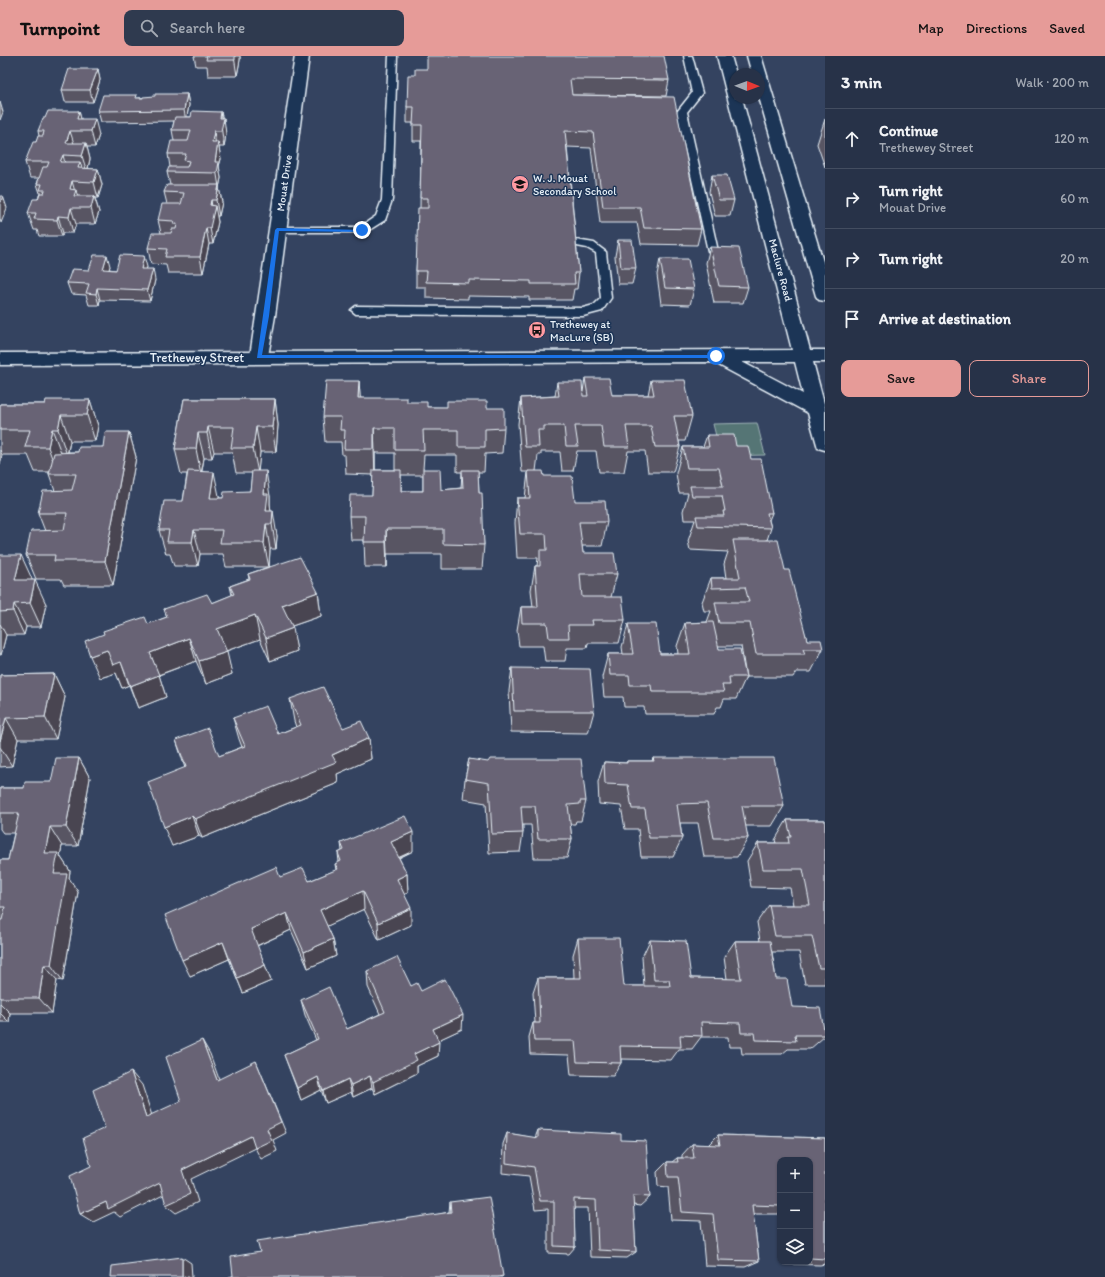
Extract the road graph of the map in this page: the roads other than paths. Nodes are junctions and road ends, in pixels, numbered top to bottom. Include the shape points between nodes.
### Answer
1 (302, 56) edge
2 (393, 56) edge
3 (688, 56) edge
4 (724, 56) edge
5 (754, 56) edge
6 (729, 75) edge
7 (737, 104) edge
8 (277, 230) junction
9 (576, 243) edge
10 (713, 251) edge
11 (825, 296) edge
12 (356, 310) dead end
13 (259, 356) junction
14 (716, 356) junction
15 (803, 356) junction
16 (825, 356) edge
17 (0, 359) edge
18 (816, 409) junction
19 (825, 443) edge

1 - 8 main road, Mouat Drive
2 - 8 lane via 387,200 381,218 362,230
3 - 10 lane via 697,93 682,112
4 - 6 main road, Maclure Road
5 - 11 main road
7 - 15 main road, Maclure Road
8 - 13 main road, Mouat Drive
9 - 12 lane via 590,245 601,252 606,298 598,308 583,312
13 - 14 main road, Trethewey Street
13 - 17 main road, Trethewey Street
14 - 15 main road, Trethewey Street
14 - 18 main road
15 - 16 main road, Trethewey Street
15 - 18 main road, Maclure Road
18 - 19 main road, Maclure Road

